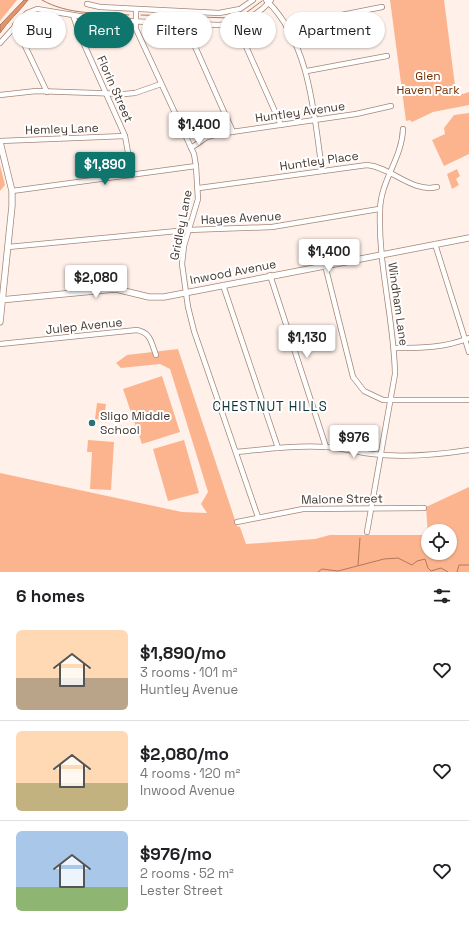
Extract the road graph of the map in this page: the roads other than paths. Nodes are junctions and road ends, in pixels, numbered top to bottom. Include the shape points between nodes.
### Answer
1 (93, 0) edge
2 (253, 0) edge
3 (269, 1) edge
4 (87, 4) dead end
5 (95, 6) junction
6 (382, 7) dead end
7 (136, 9) junction
8 (30, 12) edge
9 (55, 12) edge
10 (256, 12) edge
11 (357, 12) edge
12 (66, 14) edge
13 (73, 15) junction
14 (136, 21) junction
15 (142, 21) edge
16 (284, 22) edge
17 (12, 29) edge
18 (0, 43) edge
19 (26, 48) edge
20 (196, 48) edge
21 (247, 48) edge
22 (296, 48) edge
23 (388, 56) dead end
24 (307, 71) junction
25 (161, 84) junction
26 (47, 92) junction
27 (106, 93) junction
28 (0, 95) edge
29 (392, 106) dead end
30 (315, 120) junction
31 (281, 125) junction
32 (403, 129) dead end
33 (233, 132) junction
34 (125, 136) junction
35 (0, 142) edge
36 (191, 148) junction
37 (196, 166) junction
38 (322, 171) junction
39 (390, 173) junction
40 (132, 174) junction
41 (437, 187) dead end
42 (199, 188) junction
43 (12, 191) junction
44 (380, 209) junction
45 (188, 230) junction
46 (469, 238) edge
47 (435, 244) junction
48 (8, 247) junction
49 (381, 255) junction
50 (325, 265) junction
51 (270, 275) junction
52 (223, 285) junction
53 (186, 292) junction
54 (1, 300) edge
55 (0, 322) edge
56 (467, 339) edge
57 (0, 344) edge
58 (395, 348) junction
59 (469, 352) edge
60 (156, 355) dead end
61 (469, 400) edge
62 (391, 401) junction
63 (326, 447) junction
64 (278, 448) junction
65 (469, 450) edge
66 (236, 452) junction
67 (381, 454) junction
68 (424, 508) dead end
69 (371, 509) junction
70 (258, 517) junction
71 (237, 522) dead end
72 (367, 532) dead end

1 - 5 street
2 - 7 street via 240,9 219,13
3 - 10 street
3 - 16 street
4 - 5 street
5 - 7 street
6 - 11 street
7 - 14 street, Gridley Lane
8 - 9 street via 37,9
12 - 13 street
13 - 14 street via 103,20
13 - 27 street, Florin Street
14 - 15 street
14 - 25 street, Gridley Lane via 136,29
17 - 18 street
19 - 26 street
20 - 33 street
21 - 31 street
22 - 24 street
23 - 24 street
24 - 30 street
25 - 27 street via 135,93
25 - 36 street, Gridley Lane
26 - 27 street
26 - 28 street
27 - 34 street, Florin Street
29 - 30 street, Huntley Avenue
30 - 31 street, Huntley Avenue
30 - 38 street
31 - 33 street, Huntley Avenue
32 - 39 street, Windham Lane via 402,146
33 - 36 street, Huntley Avenue via 208,137
34 - 35 street, Hemley Lane
34 - 40 street, Florin Street
35 - 43 street
36 - 37 street, Gridley Lane
37 - 40 street
37 - 42 street, Gridley Lane
38 - 39 street, Huntley Place via 367,165
38 - 42 street, Huntley Place
39 - 41 street, Huntley Place via 425,189
39 - 44 street, Windham Lane
40 - 43 street
42 - 45 street, Gridley Lane
43 - 48 street
44 - 45 street, Hayes Avenue via 272,227
44 - 49 street, Windham Lane
45 - 48 street, Hayes Avenue
45 - 53 street, Gridley Lane via 182,264
46 - 47 street, Inwood Avenue
47 - 49 street, Inwood Avenue
47 - 56 street
48 - 54 street
49 - 50 street, Inwood Avenue
49 - 58 street, Windham Lane
50 - 51 street, Inwood Avenue
50 - 62 street via 353,377 361,388 372,396
51 - 52 street, Inwood Avenue
51 - 63 street
52 - 53 street, Inwood Avenue
52 - 64 street
53 - 54 street, Inwood Avenue via 157,297 116,289
53 - 66 street, Gridley Lane via 194,331
54 - 55 street
56 - 58 street via 436,348
56 - 59 street
57 - 60 street, Julep Avenue via 137,330 148,335
58 - 62 street, Windham Lane
61 - 62 street
62 - 67 street, Windham Lane
63 - 64 street
63 - 67 street
64 - 66 street
65 - 67 street via 438,455
66 - 70 street, Gridley Lane
67 - 69 street, Windham Lane
68 - 69 street, Malone Street
69 - 70 street, Malone Street via 303,509
69 - 72 street, Windham Lane
70 - 71 street, Malone Street

